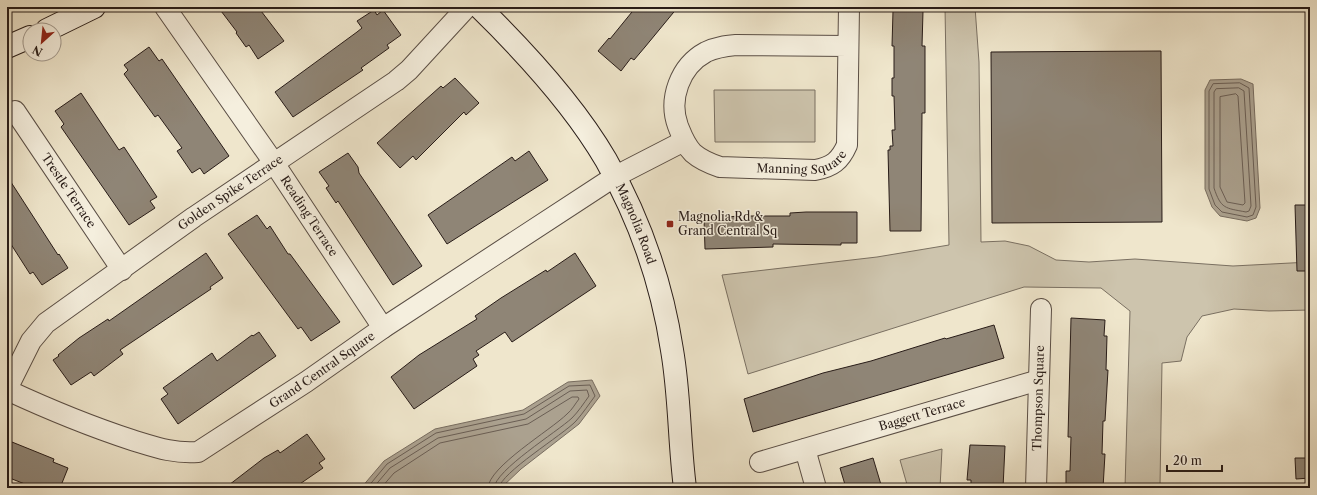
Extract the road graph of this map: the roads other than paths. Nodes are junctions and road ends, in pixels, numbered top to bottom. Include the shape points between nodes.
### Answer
1 (94, 7) edge
2 (165, 7) edge
3 (466, 7) edge
4 (479, 7) edge
5 (848, 7) edge
6 (62, 23) edge
7 (22, 40) edge
8 (848, 46) junction
9 (7, 47) edge
10 (15, 111) dead end
11 (684, 141) junction
12 (274, 163) junction
13 (614, 177) junction
14 (122, 270) junction
15 (1041, 309) dead end
16 (383, 328) junction
17 (1039, 380) junction
18 (7, 390) edge
19 (805, 449) junction
20 (760, 462) dead end
21 (685, 488) edge
22 (816, 488) edge
23 (1036, 488) edge

1 - 6 street
2 - 12 street, Reading Terrace
3 - 12 street, Golden Spike Terrace via 396,81
4 - 13 street, Magnolia Road via 540,70 585,129
5 - 8 street, Manning Square
7 - 9 street
8 - 11 street, Manning Square via 736,45 706,52 684,73 677,87 675,117
8 - 11 street, Manning Square via 847,145 842,156 827,168 815,170 720,167 706,162
10 - 14 street, Trestle Terrace
11 - 13 street
12 - 14 street, Golden Spike Terrace
12 - 16 street, Reading Terrace
13 - 16 street, Grand Central Square
13 - 21 street, Magnolia Road via 639,229 664,311 678,399
14 - 18 street, Golden Spike Terrace via 46,323 31,341
15 - 17 street, Thompson Square
16 - 18 street, Grand Central Square via 198,452 169,451 106,432
17 - 19 street, Baggett Terrace
17 - 23 street, Thompson Square
19 - 20 street, Baggett Terrace
19 - 22 street

